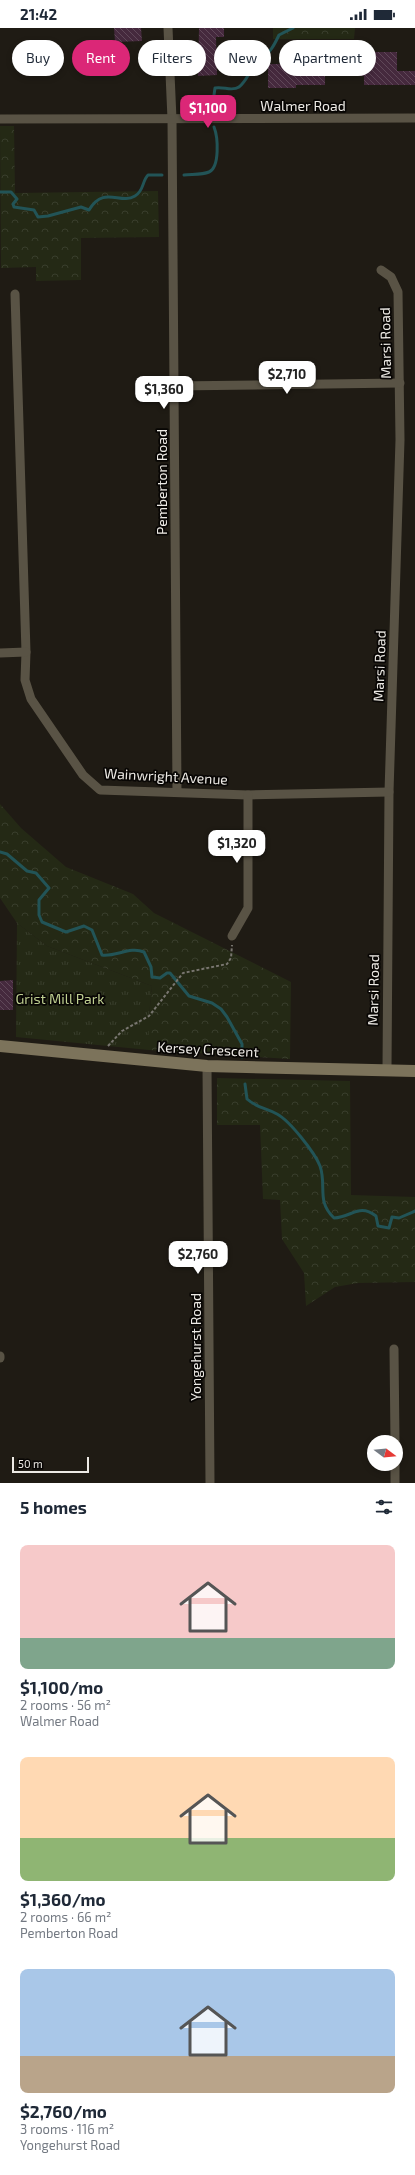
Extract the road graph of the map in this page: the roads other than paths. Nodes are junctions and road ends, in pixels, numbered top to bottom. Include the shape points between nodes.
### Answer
1 (168, 28) edge
2 (0, 118) edge
3 (415, 118) edge
4 (172, 119) junction
5 (381, 270) dead end
6 (15, 294) dead end
7 (400, 383) junction
8 (174, 386) junction
9 (26, 652) junction
10 (0, 653) edge
11 (177, 792) junction
12 (389, 792) junction
13 (248, 795) junction
14 (232, 936) road end
15 (0, 1046) edge
16 (207, 1066) junction
17 (387, 1070) junction
18 (415, 1071) edge
19 (394, 1349) dead end
20 (395, 1435) edge
21 (395, 1471) edge
22 (210, 1483) edge
23 (395, 1483) edge

1 - 4 street, Pemberton Road
2 - 4 street, Walmer Road
3 - 4 street, Walmer Road
4 - 8 street, Pemberton Road
5 - 7 street, Marsi Road via 391,277 398,292
6 - 9 street, Wainwright Avenue
7 - 8 street
7 - 12 street, Marsi Road
8 - 11 street, Pemberton Road
9 - 10 street
9 - 11 street, Wainwright Avenue via 25,680 31,699 84,775 100,790
11 - 13 street, Wainwright Avenue
12 - 13 street, Wainwright Avenue
12 - 17 street, Marsi Road
13 - 14 street via 248,908
15 - 16 street, Kersey Crescent
16 - 17 street, Kersey Crescent
16 - 22 street, Yongehurst Road
17 - 18 street, Kersey Crescent
19 - 20 street
21 - 23 street

